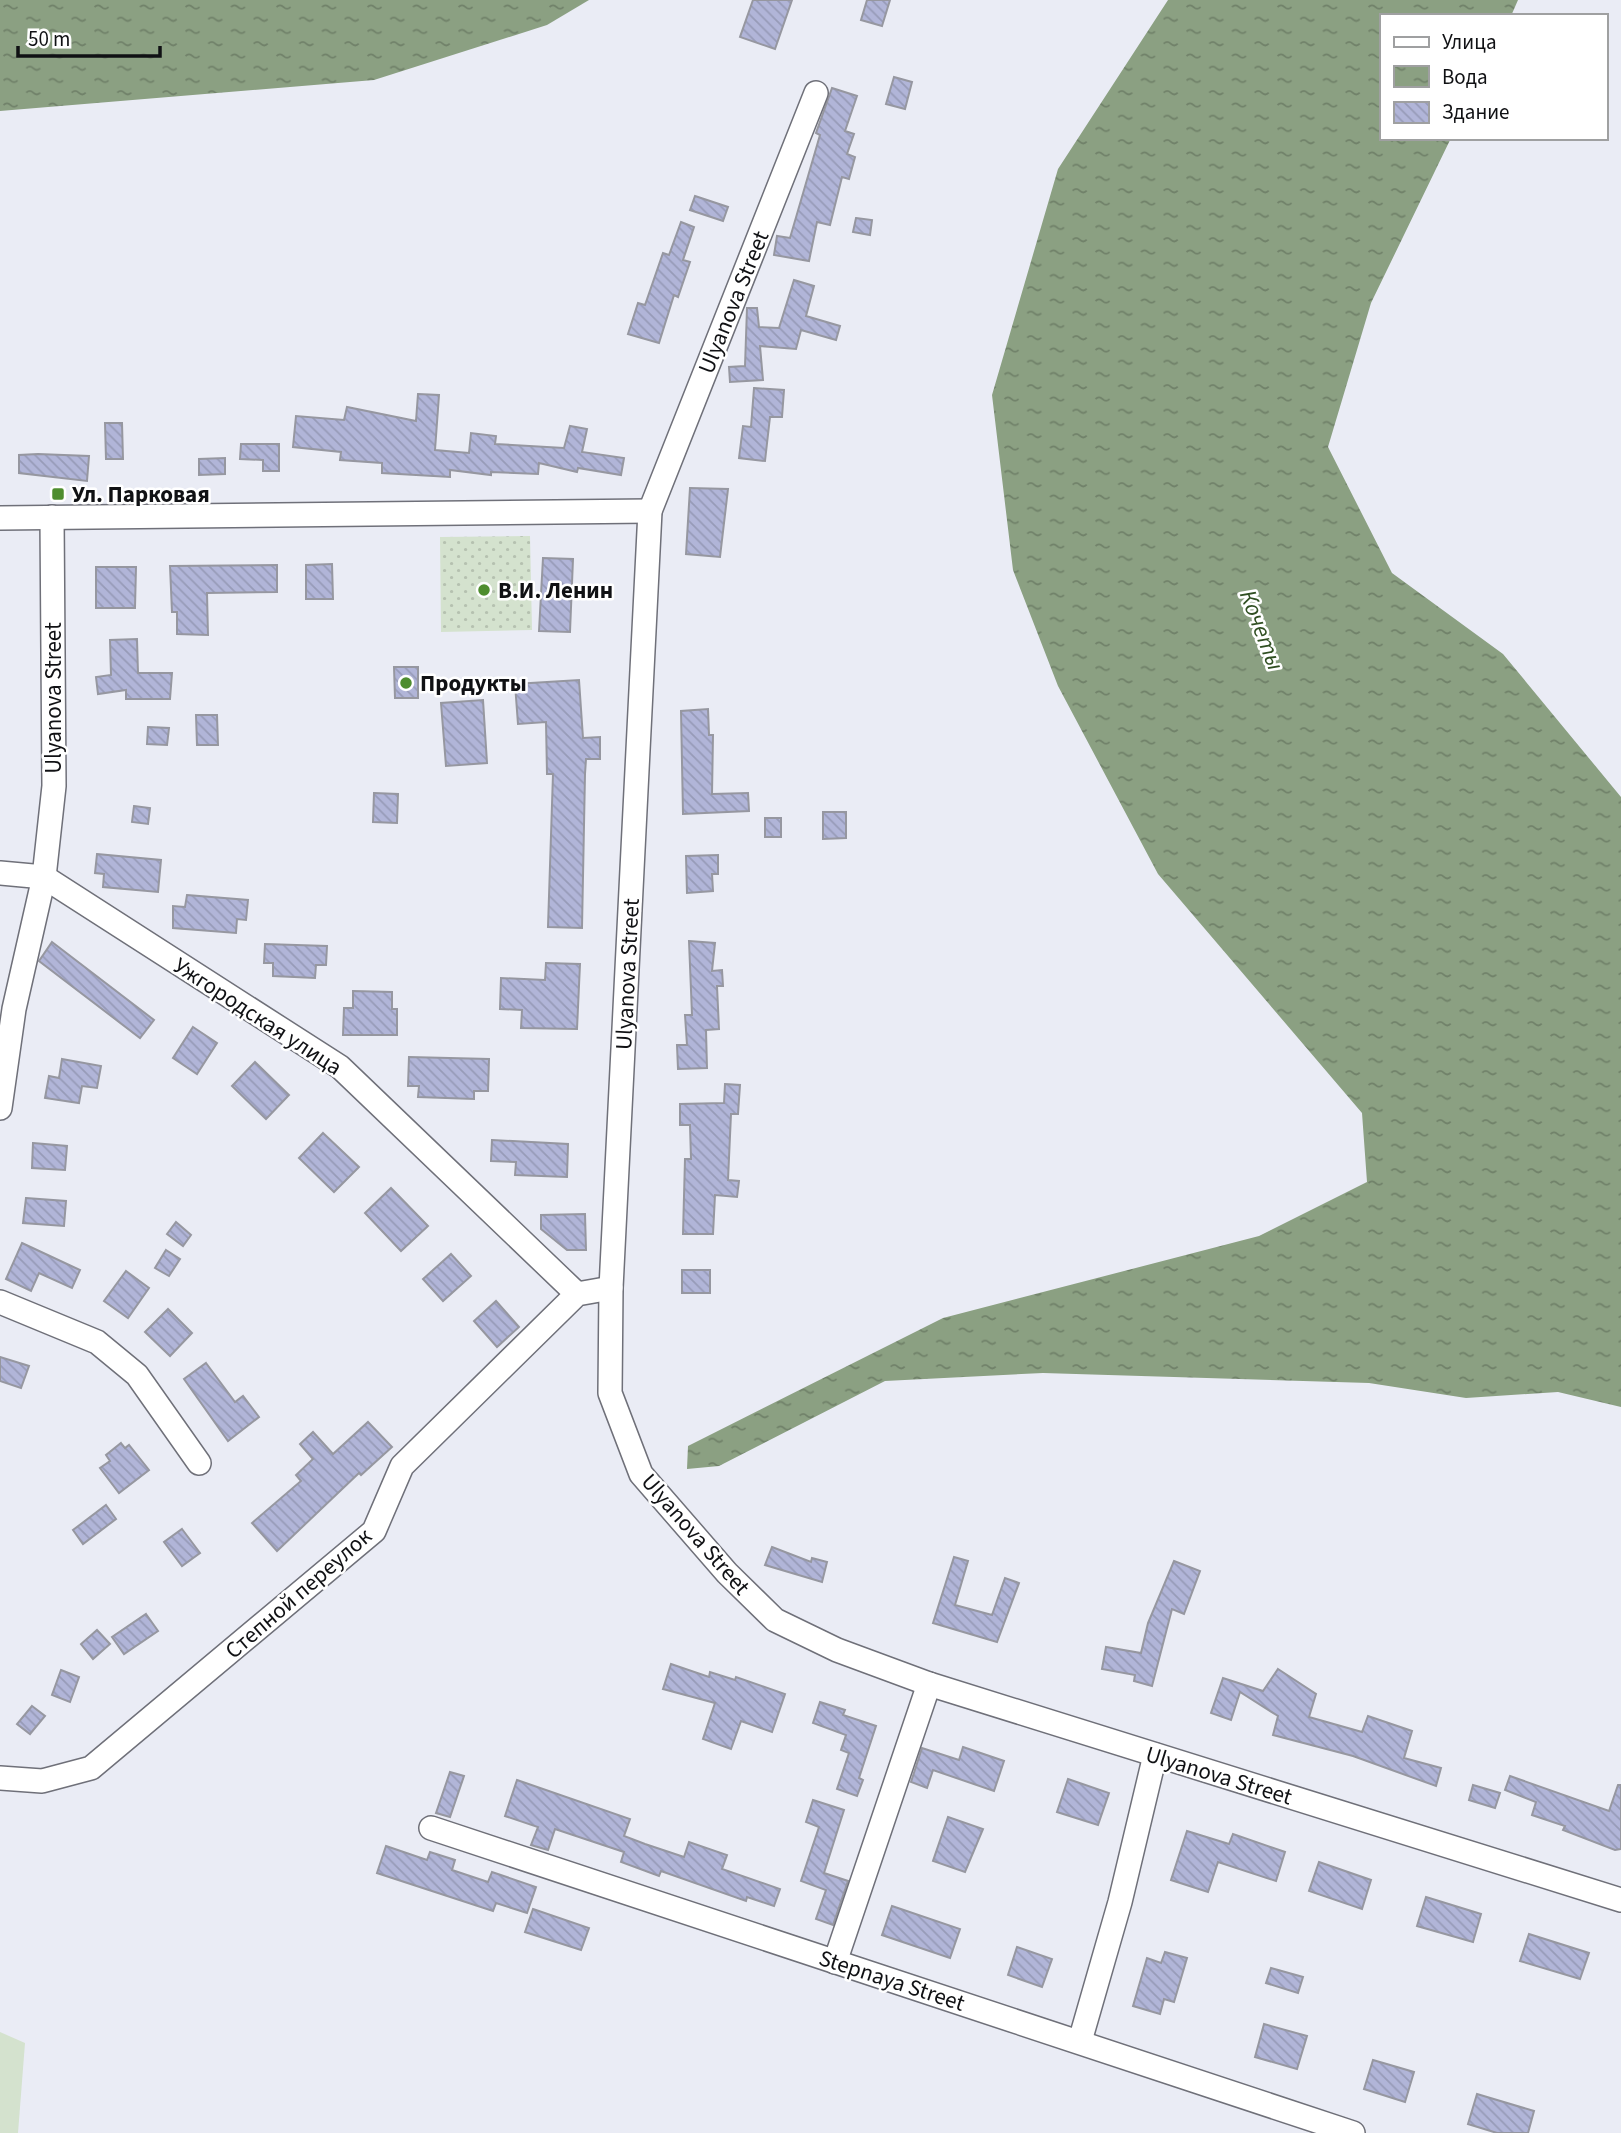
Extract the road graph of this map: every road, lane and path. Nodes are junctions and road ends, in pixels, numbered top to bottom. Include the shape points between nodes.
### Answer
1 (816, 93) dead end
2 (650, 512) junction
3 (52, 517) junction
4 (0, 518) edge
5 (0, 873) edge
6 (44, 877) junction
7 (0, 1108) edge
8 (611, 1288) junction
9 (577, 1294) junction
10 (0, 1302) edge
11 (200, 1463) dead end
12 (929, 1684) junction
13 (1155, 1755) junction
14 (0, 1778) edge
15 (431, 1828) dead end
16 (1621, 1900) edge
17 (835, 1962) junction
18 (1080, 2041) junction
19 (1353, 2133) edge

1 - 2 street, Ulyanova Street
2 - 3 street
2 - 8 street, Ulyanova Street
3 - 4 street
3 - 6 street, Ulyanova Street via 54,786
5 - 6 street, Ужгородская улица
6 - 7 street, Ulyanova Street via 14,1009
6 - 9 street, Ужгородская улица via 340,1067
8 - 9 street
8 - 12 street, Ulyanova Street via 610,1393 641,1474 727,1573 775,1620 837,1650
9 - 14 street, Степной переулок via 402,1466 374,1531 91,1768 42,1781
10 - 11 street via 97,1342 137,1375
12 - 13 street, Ulyanova Street
12 - 17 street
13 - 16 street, Ulyanova Street
13 - 18 street
15 - 17 street, Stepnaya Street
17 - 18 street, Stepnaya Street
18 - 19 street, Stepnaya Street

